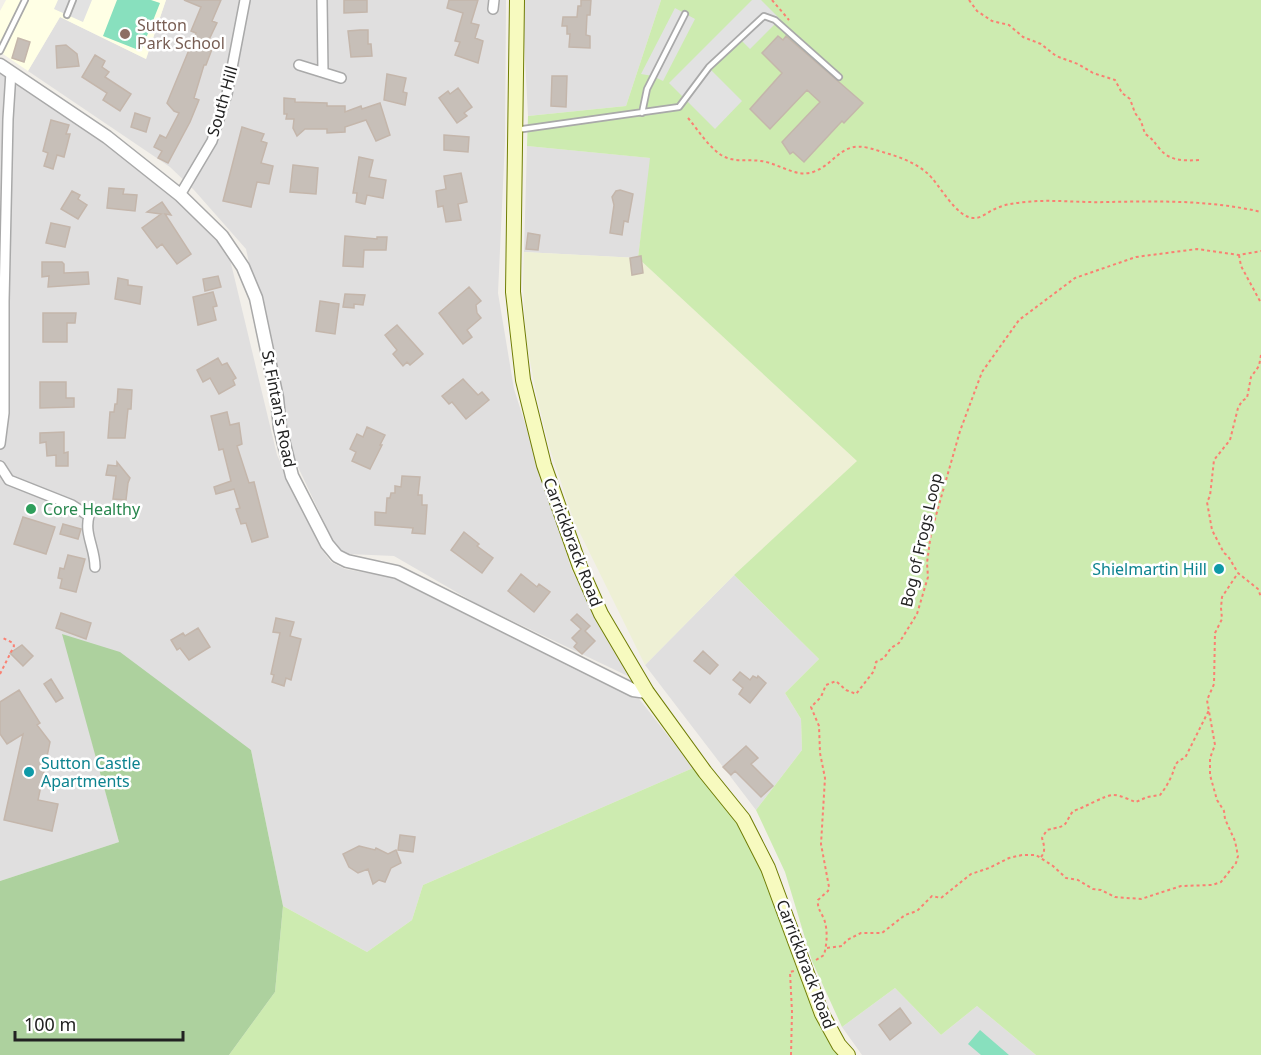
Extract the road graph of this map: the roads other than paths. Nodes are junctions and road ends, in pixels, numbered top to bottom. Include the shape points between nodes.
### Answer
1 (25, 0) edge
2 (73, 0) edge
3 (246, 0) edge
4 (322, 0) edge
5 (517, 0) edge
6 (685, 14) dead end
7 (67, 15) dead end
8 (0, 51) edge
9 (299, 65) dead end
10 (5, 68) edge
11 (323, 72) junction
12 (839, 77) dead end
13 (340, 78) dead end
14 (642, 113) junction
15 (516, 130) junction
16 (180, 195) junction
17 (2, 301) edge
18 (0, 444) edge
19 (0, 466) edge
20 (95, 567) dead end
21 (647, 692) junction
22 (848, 1055) edge

1 - 8 lane
2 - 7 lane
3 - 16 street, South Hill via 227,94 212,141
4 - 11 street
5 - 15 main road, Carrickbrack Road
6 - 14 lane via 647,89
9 - 11 street
10 - 16 street, St Fintan's Road via 107,137
10 - 17 street via 8,119
11 - 13 street
12 - 14 lane via 775,20 764,16 709,67 679,106
14 - 15 lane
15 - 21 main road, Carrickbrack Road via 513,292 523,380 544,465 580,567 601,614
16 - 21 street, St Fintan's Road via 222,236 243,267 256,298 292,476 337,556 397,572 633,690
17 - 18 street via 4,413
19 - 20 street via 9,480 72,505 88,516 86,525
21 - 22 main road, Carrickbrack Road via 743,819 781,900 822,1014

